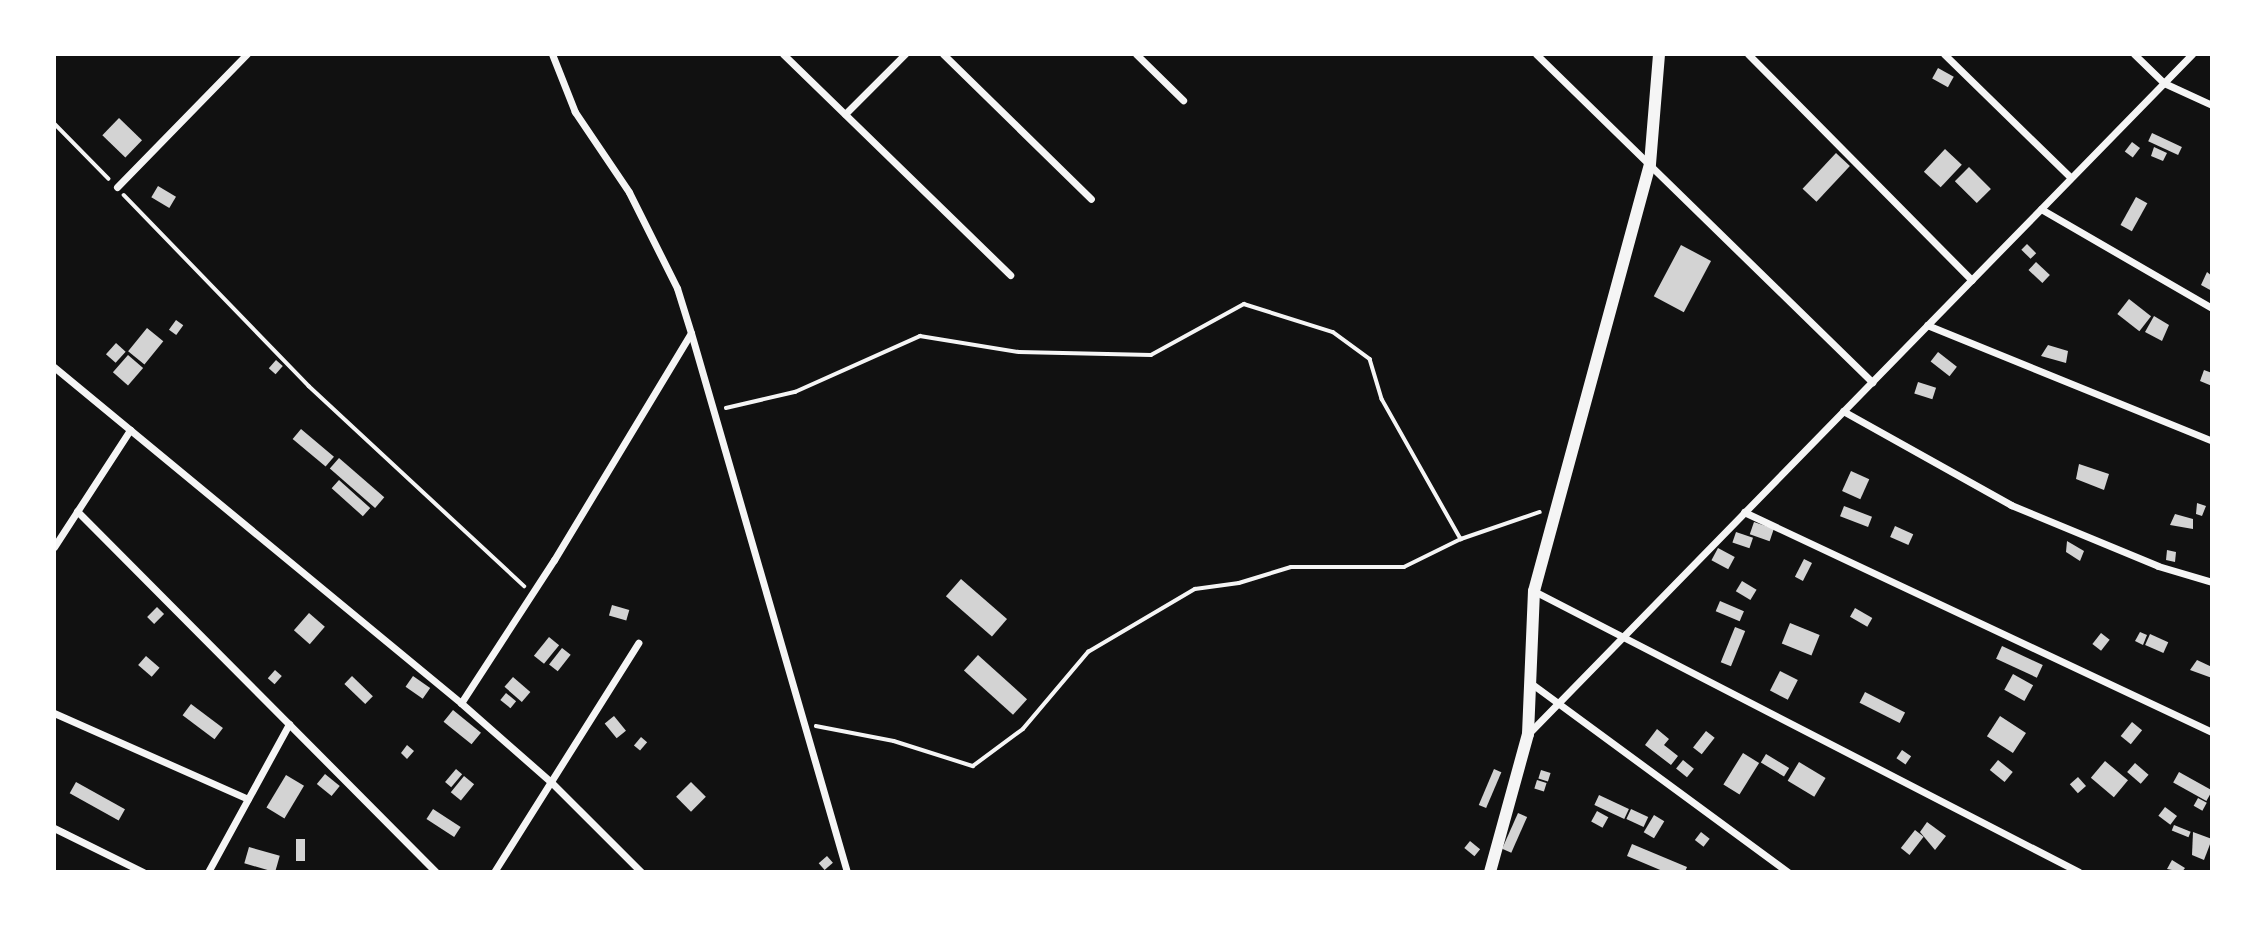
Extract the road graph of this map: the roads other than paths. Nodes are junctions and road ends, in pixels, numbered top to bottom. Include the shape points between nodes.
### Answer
1 (247, 54) edge
2 (552, 54) edge
3 (783, 54) edge
4 (905, 54) edge
5 (943, 54) edge
6 (1136, 54) edge
7 (1535, 54) edge
8 (1659, 54) edge
9 (1748, 54) edge
10 (1944, 54) edge
11 (2134, 54) edge
12 (2192, 54) edge
13 (2164, 83) junction
14 (1183, 100) dead end
15 (2212, 105) edge
16 (845, 114) junction
17 (1650, 164) junction
18 (2071, 178) junction
19 (117, 187) road end
20 (1091, 199) dead end
21 (2041, 209) junction
22 (1010, 275) dead end
23 (1972, 280) junction
24 (2212, 308) edge
25 (1927, 325) junction
26 (691, 333) junction
27 (54, 367) edge
28 (1872, 382) junction
29 (1843, 411) junction
30 (130, 430) junction
31 (2212, 441) edge
32 (78, 511) junction
33 (1744, 512) junction
34 (54, 547) edge
35 (2212, 582) edge
36 (1534, 591) junction
37 (1623, 637) junction
38 (638, 643) dead end
39 (1532, 684) junction
40 (461, 703) junction
41 (1558, 703) junction
42 (54, 713) edge
43 (289, 724) junction
44 (2212, 732) edge
45 (1528, 734) junction
46 (551, 783) junction
47 (248, 799) junction
48 (54, 828) edge
49 (143, 872) edge
50 (208, 872) edge
51 (436, 872) edge
52 (494, 872) edge
53 (641, 872) edge
54 (847, 872) edge
55 (1490, 872) edge
56 (1788, 872) edge
57 (2079, 872) edge

1 - 19 street
2 - 26 street via 575,112 629,192 677,288
3 - 16 street
4 - 16 street
5 - 20 street
6 - 14 street
7 - 17 street
8 - 17 street
9 - 23 street
10 - 18 street
11 - 13 street
12 - 13 street
13 - 15 street
13 - 18 street
16 - 22 street
17 - 28 street
17 - 36 street
18 - 21 street
21 - 23 street
21 - 24 street
23 - 25 street
25 - 28 street
25 - 31 street
26 - 40 street
26 - 54 street
27 - 30 street
28 - 29 street
29 - 33 street
29 - 35 street via 2011,505 2158,566
30 - 32 street
30 - 40 street
32 - 34 street
32 - 43 street
33 - 37 street
33 - 44 street
36 - 37 street
36 - 39 street
37 - 41 street
37 - 57 street
38 - 46 street
39 - 41 street
39 - 45 street
40 - 46 street
41 - 45 street
41 - 56 street
42 - 47 street
43 - 47 street
43 - 51 street
45 - 55 street
46 - 52 street
46 - 53 street
47 - 50 street
48 - 49 street

